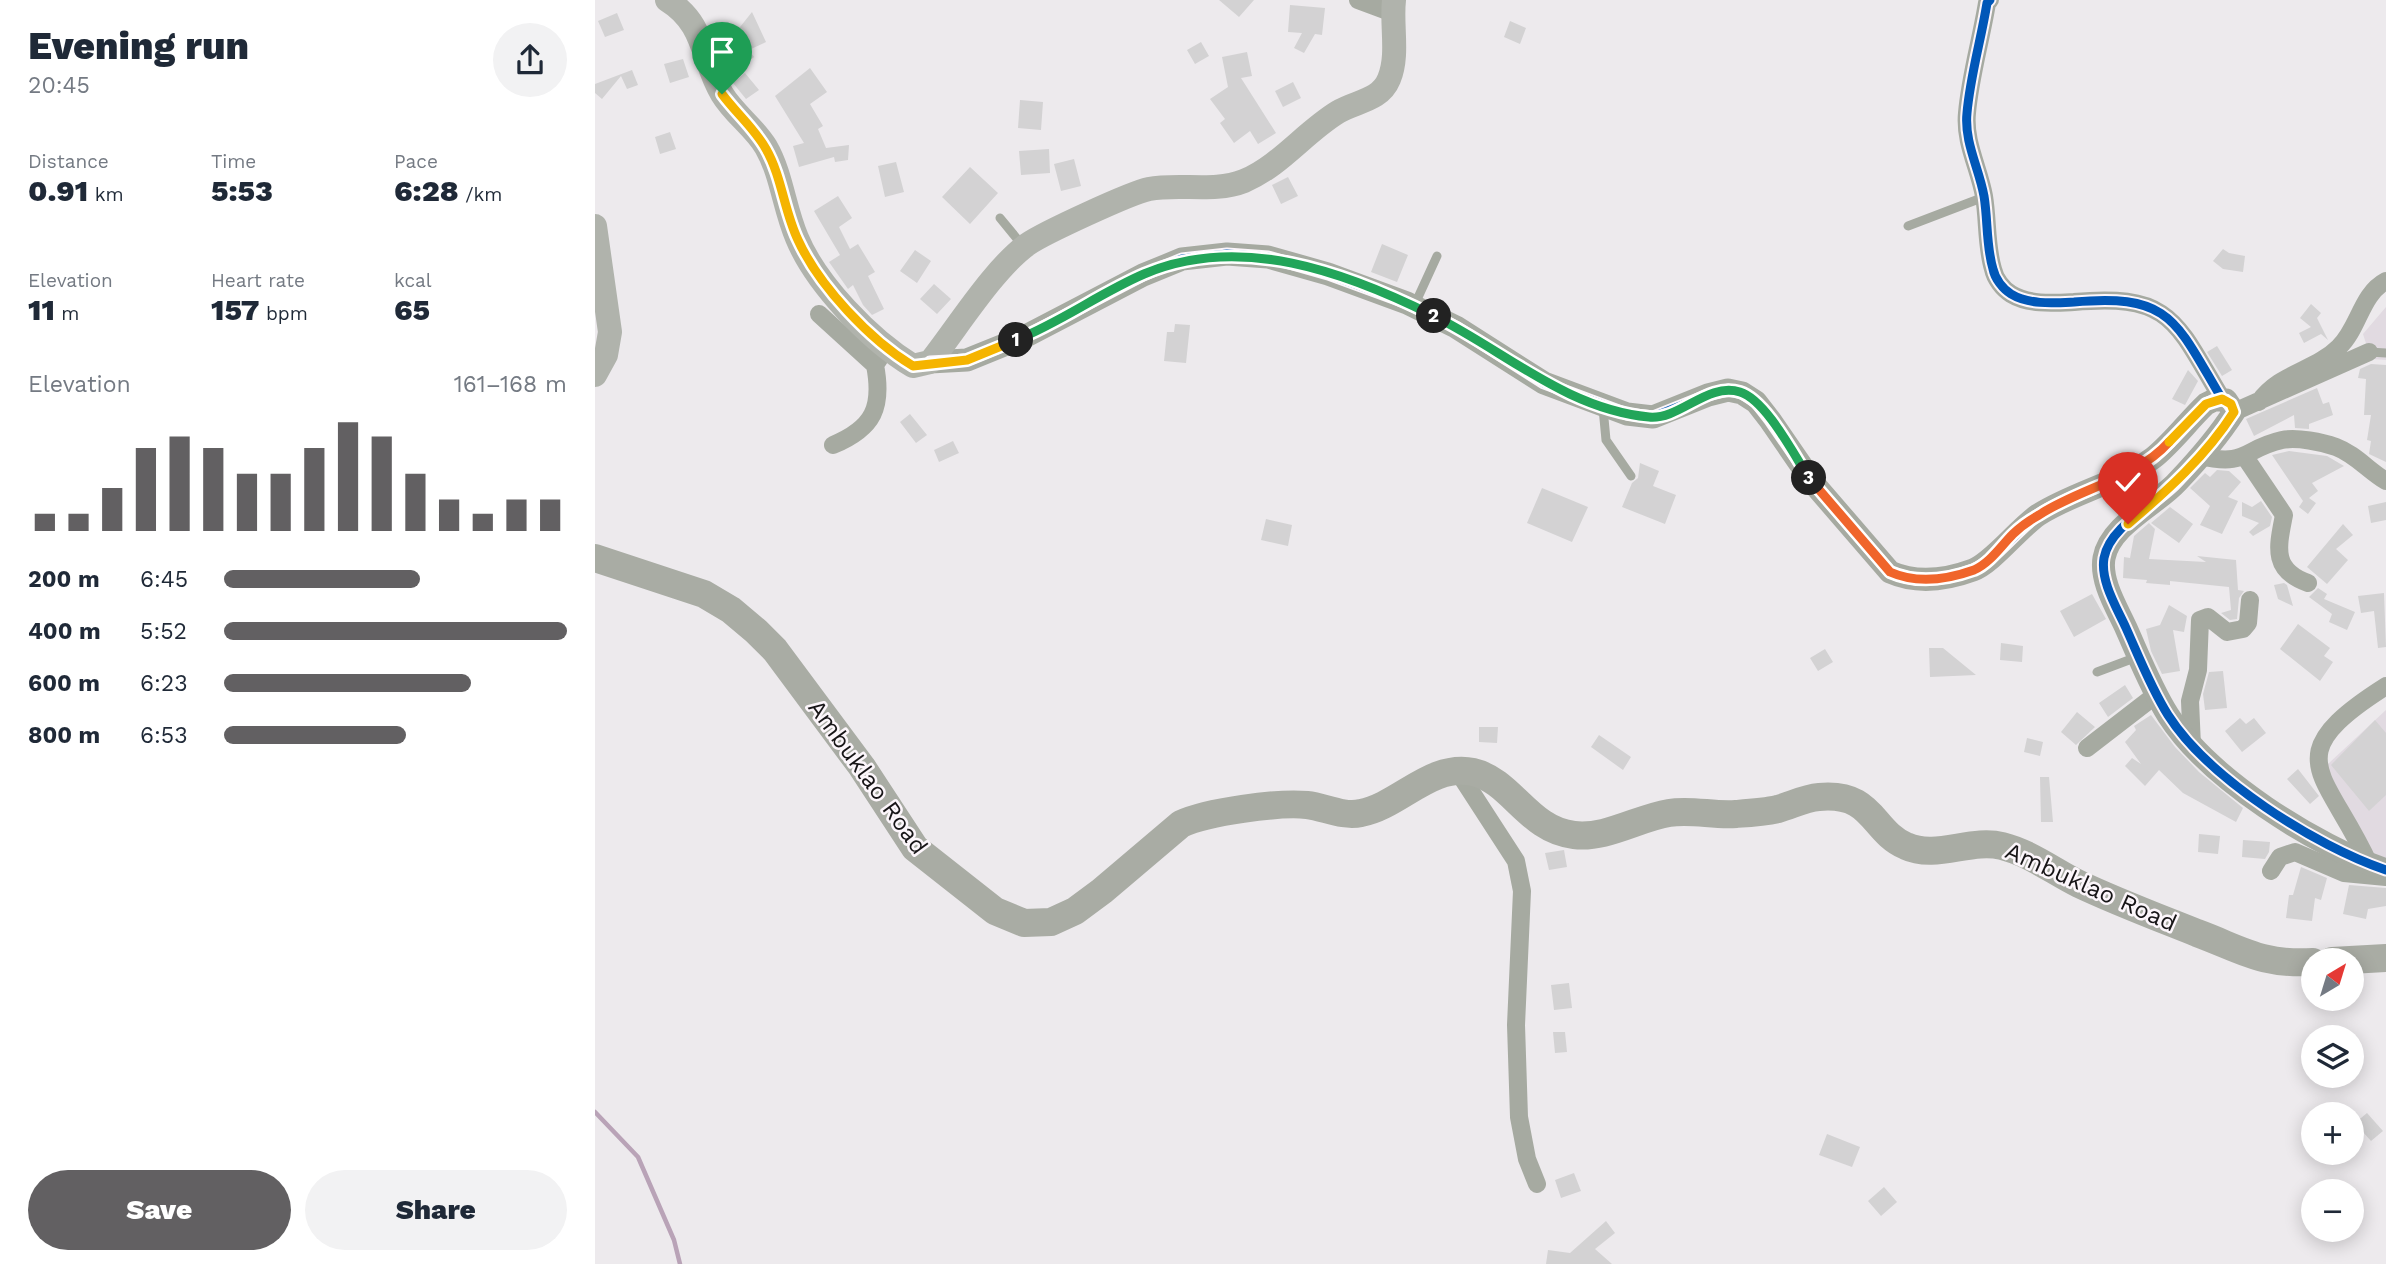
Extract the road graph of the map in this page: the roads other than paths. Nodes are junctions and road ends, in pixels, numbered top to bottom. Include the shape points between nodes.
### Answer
1 (667, 0) edge
2 (1357, 0) edge
3 (1988, 1) edge
4 (1394, 6) edge
5 (1984, 197) junction
6 (1000, 218) dead end
7 (595, 226) edge
8 (1908, 226) dead end
9 (1024, 248) junction
10 (1437, 256) dead end
11 (2386, 281) edge
12 (1414, 306) junction
13 (819, 314) dead end
14 (2377, 352) edge
15 (881, 356) junction
16 (930, 362) junction
17 (595, 375) edge
18 (2259, 402) junction
19 (2228, 405) junction
20 (1603, 406) junction
21 (833, 445) dead end
22 (2199, 456) junction
23 (2245, 457) junction
24 (1631, 476) dead end
25 (2385, 483) edge
26 (595, 558) edge
27 (2308, 583) dead end
28 (2250, 600) dead end
29 (2139, 656) junction
30 (2097, 672) dead end
31 (2386, 686) edge
32 (2157, 694) junction
33 (2192, 746) junction
34 (2087, 748) dead end
35 (1457, 770) junction
36 (2380, 870) edge
37 (2270, 871) dead end
38 (2386, 958) edge
39 (2364, 959) edge
40 (2301, 963) edge
41 (1537, 1184) dead end

1 - 15 main road via 697,28 722,94 766,147 798,240 815,270 871,334
2 - 4 street
3 - 5 street via 1966,115 1969,145
4 - 9 main road via 1394,60 1389,80 1376,97 1321,123 1262,172 1213,187 1147,189
5 - 8 lane
5 - 19 street via 1993,271 2011,294 2028,301 2108,299 2138,301 2156,308 2190,346
6 - 9 lane
7 - 17 main road via 610,332 606,355
9 - 16 main road via 1012,257
10 - 12 lane
11 - 18 street via 2374,289 2341,346 2274,385
12 - 16 street via 1268,257 1227,254 1182,259 1024,337 967,360
12 - 20 street via 1543,383
13 - 15 street
14 - 18 street
15 - 16 main road via 913,366
15 - 21 street via 876,409 849,438
18 - 19 street
19 - 20 street via 2206,404 2151,459 2038,515 1976,569 1928,580 1907,580 1890,572 1814,484 1756,402 1742,393 1728,390 1707,395 1653,417
19 - 22 street
20 - 24 lane via 1606,440
22 - 23 street via 2223,461
22 - 29 street via 2176,484 2117,535 2104,558 2110,591
23 - 25 street via 2279,440 2297,440 2343,450
23 - 27 street via 2284,515 2277,549 2282,562 2296,578
26 - 35 main road, Ambuklao Road via 704,594 756,631 862,767 915,849 995,911 1024,923 1051,922 1075,911 1181,824 1195,818 1215,812 1305,805 1352,815
28 - 33 street via 2243,629 2227,632 2208,617 2200,620 2198,670 2190,701
29 - 30 lane
29 - 32 street
31 - 36 street via 2327,731 2318,758 2325,783
32 - 33 street
32 - 34 street
33 - 36 street via 2289,822
35 - 40 main road, Ambuklao Road via 1476,772 1541,824 1577,836 1670,813 1733,814 1837,797 1855,802 1905,846 1922,850 1999,845 2238,952
35 - 41 street via 1516,861 1522,891 1516,1025 1518,1107 1527,1159
36 - 37 street via 2344,873 2295,852 2280,857
38 - 39 main road

